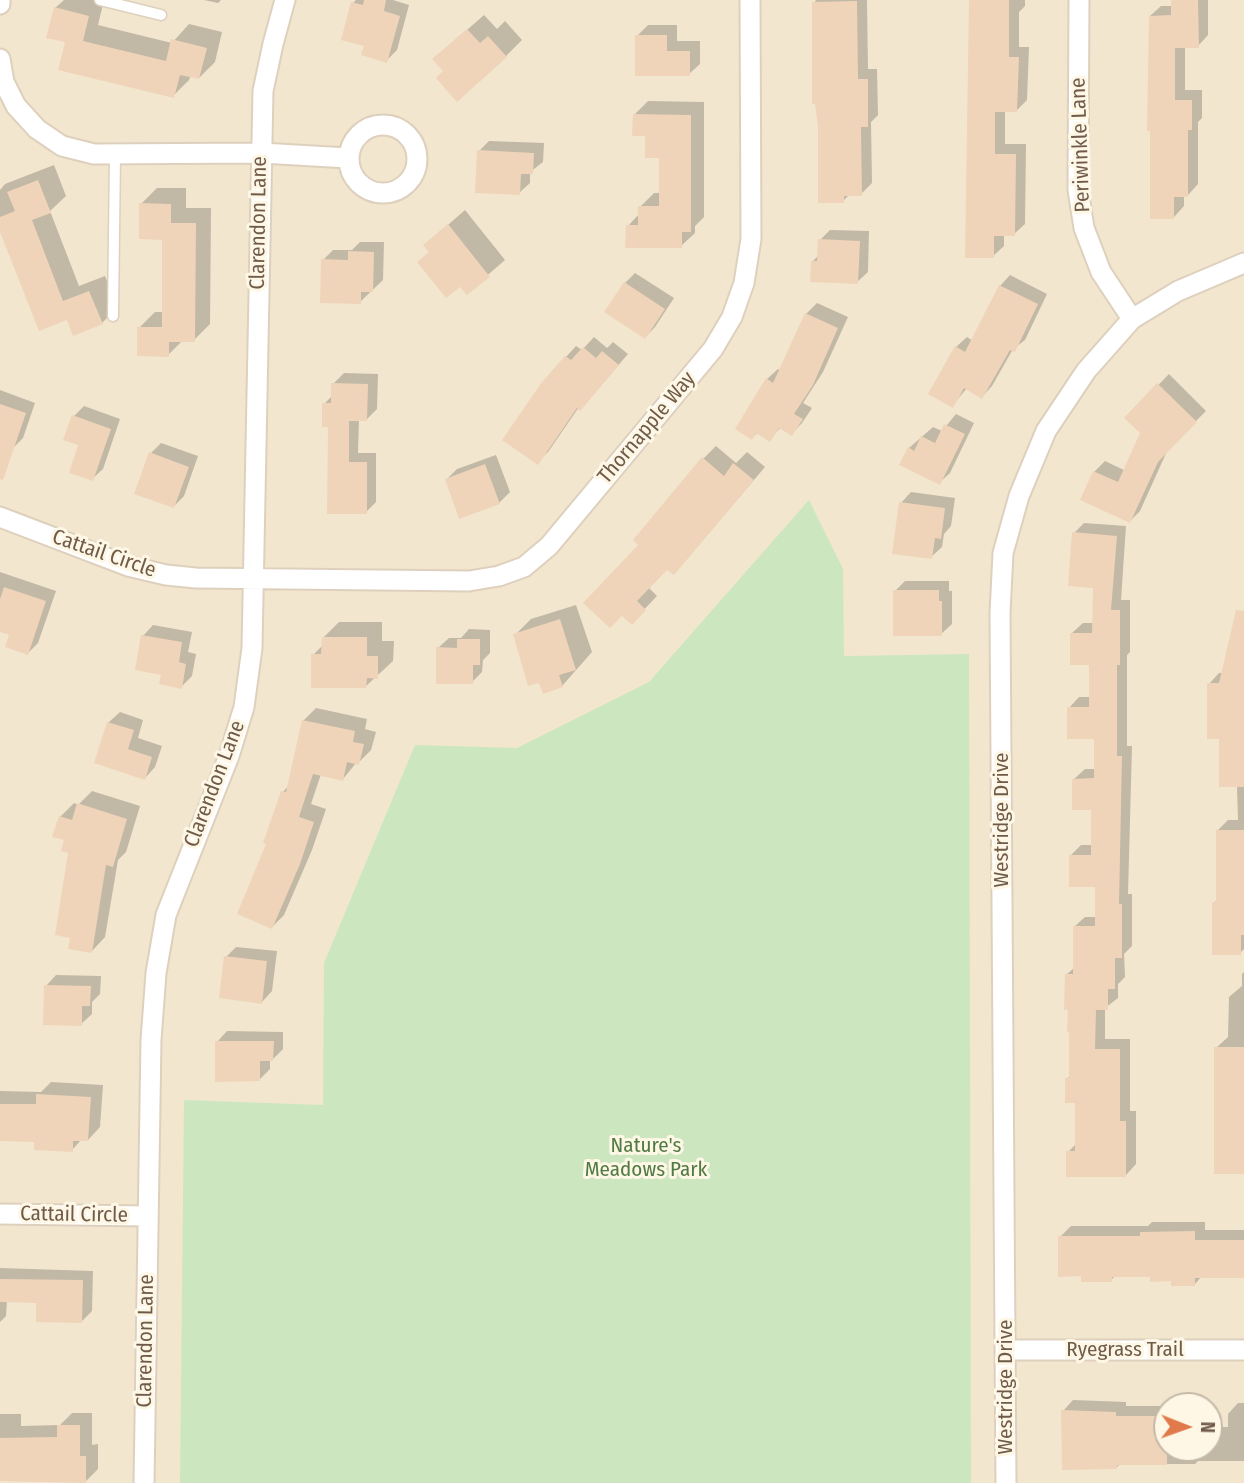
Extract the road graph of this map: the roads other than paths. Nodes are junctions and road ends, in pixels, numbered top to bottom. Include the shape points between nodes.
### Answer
1 (100, 0) edge
2 (285, 0) edge
3 (750, 0) edge
4 (1079, 0) edge
5 (161, 15) dead end
6 (0, 59) edge
7 (2, 83) edge
8 (261, 153) junction
9 (115, 154) junction
10 (348, 158) dead end
11 (1244, 263) edge
12 (113, 316) dead end
13 (1132, 319) junction
14 (0, 517) edge
15 (252, 579) junction
16 (0, 1214) edge
17 (147, 1216) junction
18 (1006, 1350) junction
19 (1244, 1350) edge
20 (144, 1483) edge
21 (1006, 1483) edge

1 - 5 lane
2 - 8 street, Clarendon Lane via 263,91
3 - 15 street, Thornapple Way via 751,239 736,306 713,349 549,546 524,567 469,581
4 - 13 street, Periwinkle Lane via 1078,190 1084,228 1101,272
6 - 7 street
7 - 9 street via 37,129 62,146
8 - 9 street
8 - 10 street
8 - 15 street, Clarendon Lane
9 - 12 lane
11 - 13 street, Westridge Drive via 1178,291
13 - 18 street, Westridge Drive via 1086,371 1046,431 1019,496 1003,553
14 - 15 street, Cattail Circle via 141,569 196,578
15 - 17 street, Clarendon Lane via 252,648 244,707 166,915 156,973
16 - 17 street, Cattail Circle
17 - 20 street, Clarendon Lane
18 - 19 street, Ryegrass Trail
18 - 21 street, Westridge Drive

